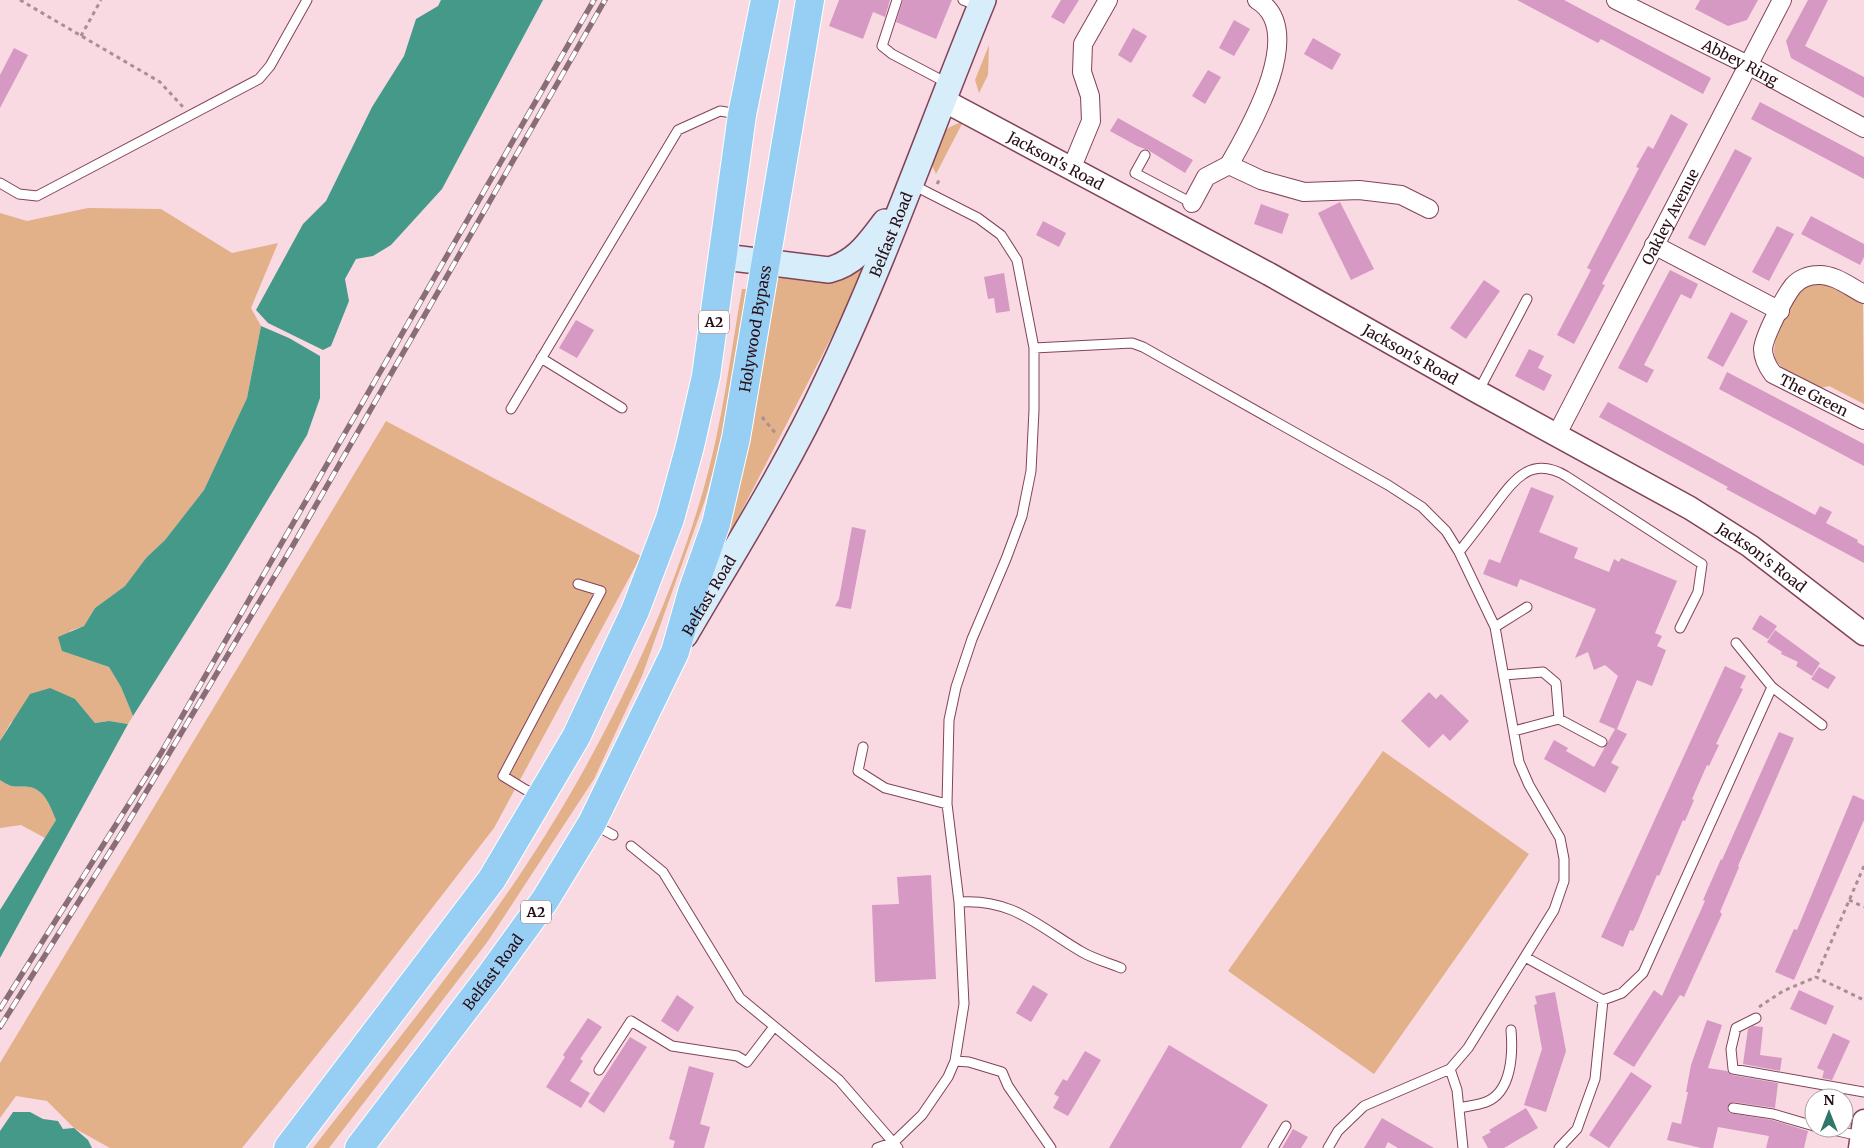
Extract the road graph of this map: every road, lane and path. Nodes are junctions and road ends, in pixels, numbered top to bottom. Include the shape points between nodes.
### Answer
1 (20, 0) edge
2 (101, 0) edge
3 (307, 0) edge
4 (765, 0) edge
5 (810, 0) edge
6 (898, 0) edge
7 (1108, 0) edge
8 (1257, 0) edge
9 (1616, 0) edge
10 (1782, 0) edge
11 (975, 2) edge
12 (81, 36) junction
13 (1748, 65) junction
14 (946, 92) junction
15 (742, 115) junction
16 (189, 116) junction
17 (1864, 128) edge
18 (1145, 155) dead end
19 (1229, 165) junction
20 (1072, 167) junction
21 (0, 183) edge
22 (909, 188) junction
23 (1192, 203) joint
24 (1429, 209) dead end
25 (1654, 245) junction
26 (724, 257) junction
27 (764, 261) junction
28 (1864, 294) edge
29 (1527, 299) dead end
30 (1780, 311) junction
31 (1034, 348) junction
32 (541, 358) junction
33 (1478, 392) junction
34 (742, 406) junction
35 (622, 408) dead end
36 (511, 409) dead end
37 (1864, 420) edge
38 (1557, 434) junction
39 (795, 448) junction
40 (1459, 552) junction
41 (578, 584) dead end
42 (1527, 607) dead end
43 (1495, 627) junction
44 (1680, 628) dead end
45 (1864, 634) edge
46 (1736, 643) dead end
47 (675, 652) junction
48 (1504, 675) junction
49 (1772, 687) junction
50 (1558, 719) junction
51 (1822, 725) dead end
52 (1514, 732) junction
53 (1602, 742) dead end
54 (863, 747) dead end
55 (542, 796) junction
56 (947, 804) junction
57 (631, 846) dead end
58 (1864, 866) edge
59 (1849, 900) junction
60 (959, 902) junction
61 (1864, 907) edge
62 (1525, 957) junction
63 (1122, 968) dead end
64 (1816, 977) junction
65 (1603, 1000) junction
66 (1864, 1000) edge
67 (1756, 1018) dead end
68 (773, 1028) junction
69 (1736, 1028) junction
70 (1510, 1030) dead end
71 (954, 1061) junction
72 (1450, 1069) junction
73 (599, 1070) dead end
74 (1864, 1092) edge
75 (1459, 1108) junction
76 (1733, 1108) dead end
77 (1804, 1123) edge
78 (1286, 1126) dead end
79 (896, 1145) edge
80 (288, 1148) edge
81 (359, 1148) edge
82 (877, 1148) edge
83 (1051, 1148) edge
84 (1273, 1148) edge
85 (1328, 1148) edge
86 (1463, 1148) edge
87 (1559, 1148) edge

1 - 12 path
2 - 12 path
3 - 16 lane via 260,79
4 - 15 highway, A2
5 - 27 highway, Holywood Bypass / A2
6 - 14 lane via 882,46
7 - 20 street via 1083,44 1082,72 1090,96 1090,121
8 - 19 street via 1274,22 1278,45 1257,116
9 - 13 street, Abbey Ring
10 - 13 street, Oakley Avenue
11 - 14 main road, Belfast Road
12 - 16 path via 160,82
13 - 17 street, Abbey Ring
13 - 25 street, Oakley Avenue
14 - 20 street, Jackson's Road
14 - 22 main road, Belfast Road
15 - 26 highway, A2
15 - 32 lane via 720,111 678,130
16 - 21 lane via 37,196 19,194
18 - 23 lane via 1135,173
19 - 23 street via 1206,177
19 - 24 street via 1261,180 1304,192 1359,190 1401,195
20 - 33 street, Jackson's Road
22 - 27 main road via 857,257 840,267 817,270
22 - 31 lane via 978,218 1001,235 1017,260
22 - 39 main road, Belfast Road via 828,380
25 - 30 street
25 - 38 street, Oakley Avenue
26 - 27 main road
26 - 55 highway, A2 via 706,376 670,519 625,634 576,737
27 - 34 highway, Holywood Bypass / A2
28 - 30 street, The Green via 1831,277 1810,276 1793,287
29 - 33 lane
30 - 37 street, The Green via 1764,343 1764,355 1773,374
31 - 40 lane via 1132,344 1143,347 1422,507 1446,531
31 - 56 lane via 1031,471 1022,516 972,638 956,687 949,720
32 - 35 lane
32 - 36 lane
33 - 38 street, Jackson's Road
34 - 39 path via 761,415
34 - 47 highway, Holywood Bypass / A2 via 716,524
38 - 45 street, Jackson's Road via 1690,508 1750,546
39 - 47 main road, Belfast Road
40 - 43 lane
40 - 44 lane via 1514,481 1534,469 1551,469 1702,564 1698,592
41 - 55 lane via 601,590 503,776
42 - 43 lane
43 - 48 lane
46 - 49 lane
47 - 81 highway, Belfast Road / A2 via 602,829
48 - 50 lane via 1543,672 1556,684
48 - 52 lane
49 - 51 lane
49 - 65 lane via 1643,973 1622,993
50 - 52 lane
50 - 53 lane
52 - 62 lane via 1519,762 1528,785 1560,838 1564,858 1564,881 1554,910
54 - 56 lane via 858,771 885,788
55 - 80 highway, A2 via 492,879
56 - 60 lane
57 - 68 lane via 663,872 740,998
58 - 59 path
59 - 61 path
59 - 64 path
60 - 63 lane via 998,904 1015,910 1084,953
60 - 71 lane via 964,1004
62 - 65 lane
62 - 72 lane via 1468,1048
64 - 66 path
64 - 69 path via 1783,991 1736,1022
65 - 87 lane via 1595,1079 1577,1129
67 - 69 lane
68 - 73 lane via 746,1062 737,1056 672,1046 630,1021
68 - 79 lane via 839,1080
69 - 74 lane via 1731,1048 1733,1069
70 - 75 lane via 1513,1051 1504,1083 1487,1102
71 - 79 lane via 948,1077 922,1115
71 - 83 lane via 1002,1072
72 - 75 lane via 1458,1090
72 - 85 lane via 1364,1106 1338,1131
75 - 86 lane
76 - 77 lane
78 - 84 lane
79 - 82 lane

